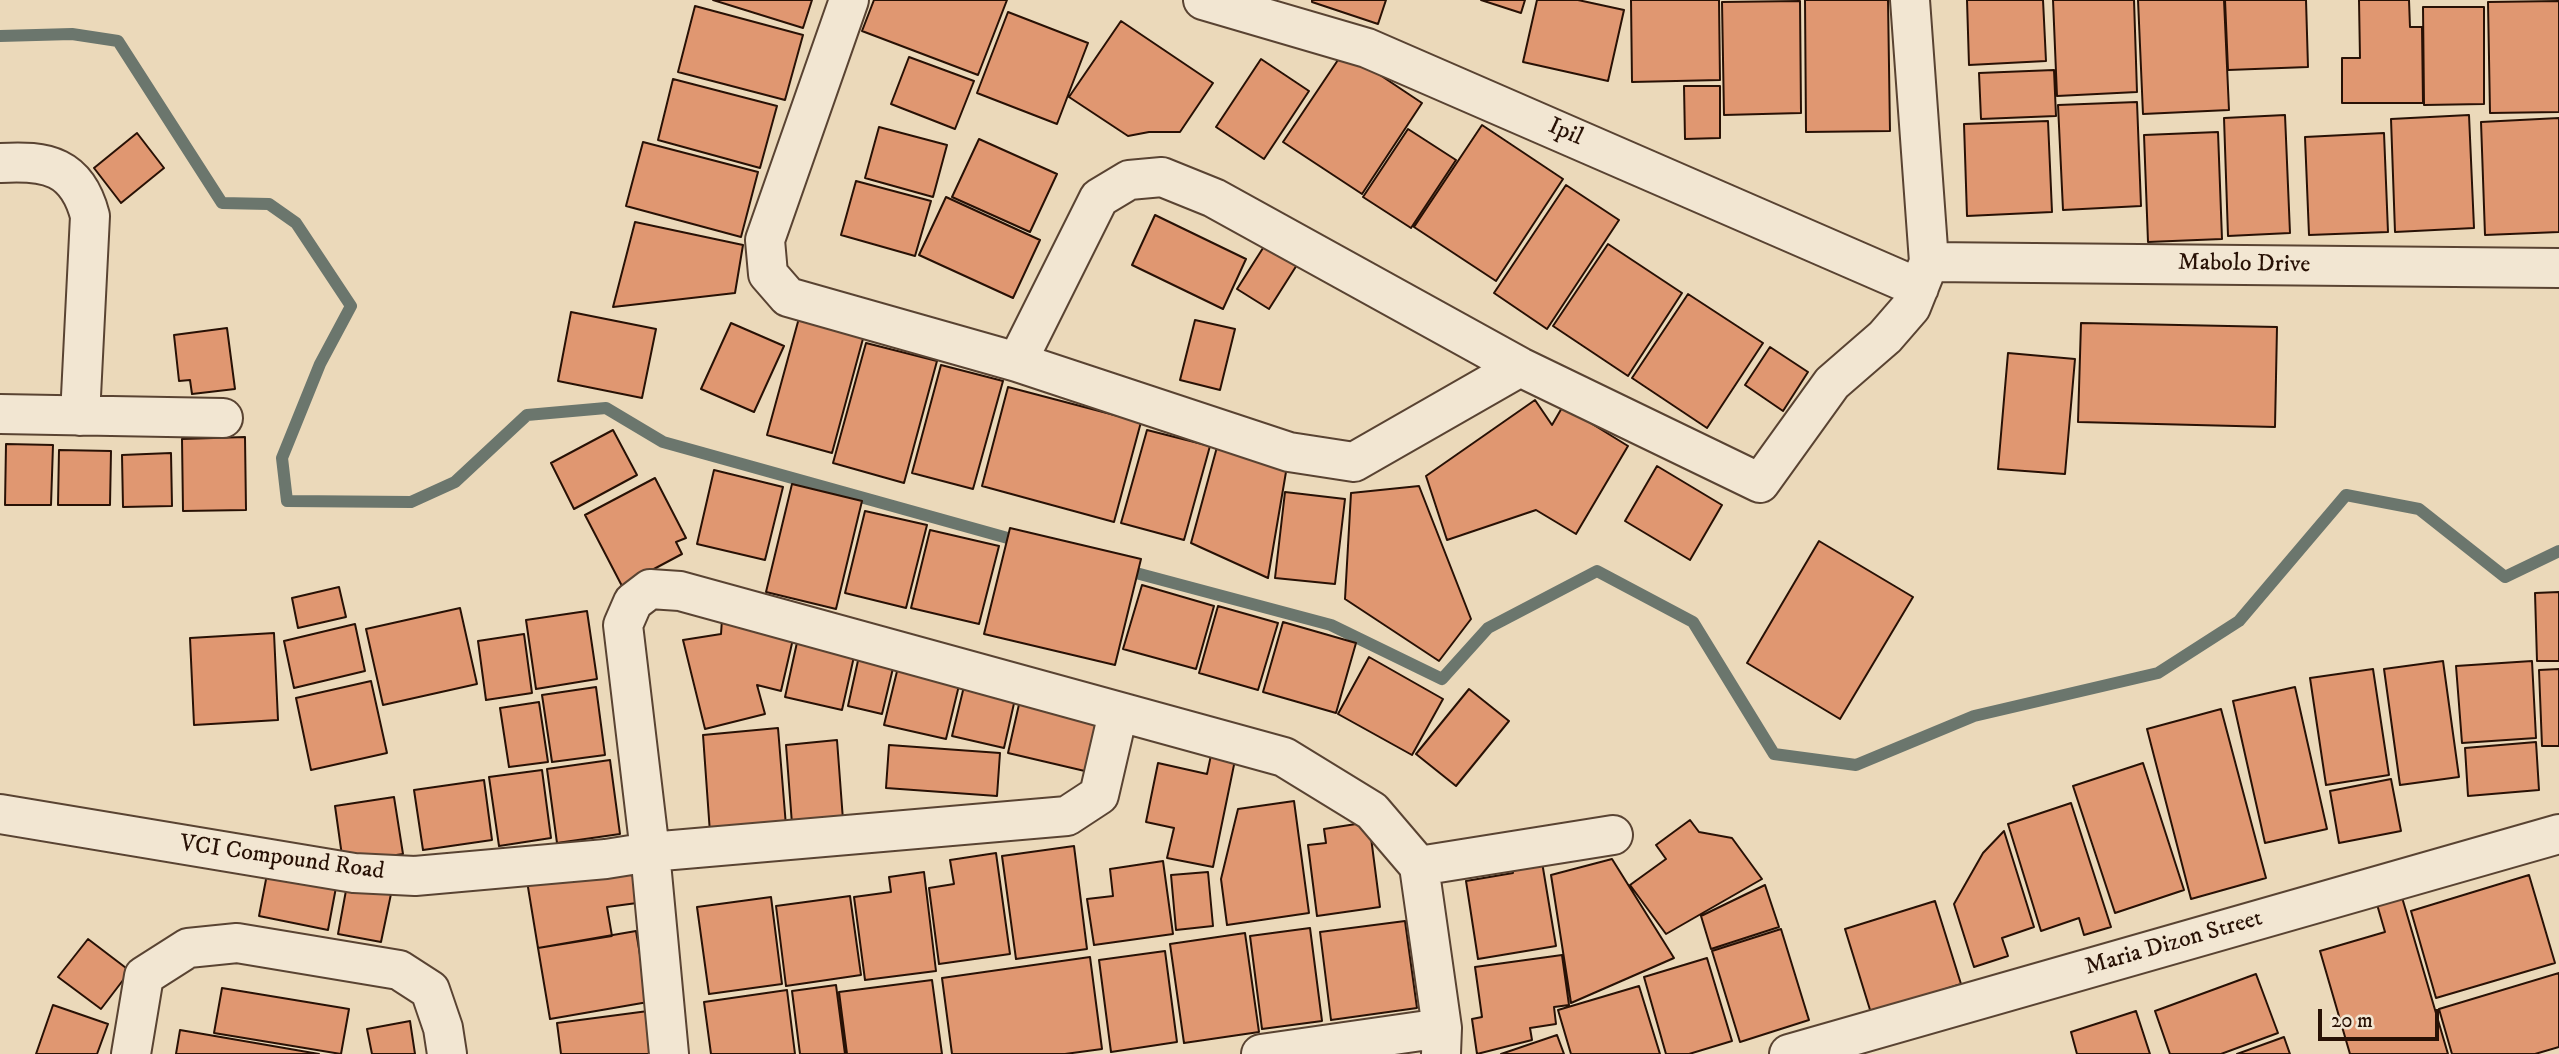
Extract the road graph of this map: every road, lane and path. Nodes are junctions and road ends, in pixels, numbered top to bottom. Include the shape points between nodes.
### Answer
1 (849, 0) edge
2 (1203, 0) edge
3 (1910, 0) edge
4 (0, 163) edge
5 (2559, 268) edge
6 (1924, 275) junction
7 (1017, 362) junction
8 (1520, 367) junction
9 (0, 414) edge
10 (80, 416) junction
11 (223, 418) dead end
12 (1118, 713) junction
13 (0, 814) edge
14 (2559, 834) edge
15 (1613, 835) dead end
16 (650, 852) junction
17 (1419, 866) junction
18 (1441, 1041) edge
19 (1841, 1046) edge
20 (131, 1054) edge
21 (447, 1054) edge
22 (669, 1054) edge
23 (1261, 1054) edge
24 (1789, 1054) edge

1 - 7 street via 765,240 768,274 788,297
2 - 6 street, Ipil via 1367,48
3 - 6 street
4 - 10 street via 27,161 53,166 75,182 85,198 90,216
5 - 6 street, Mabolo Drive
6 - 8 street via 1911,307 1885,337 1832,383 1760,482
7 - 8 street via 1289,452 1354,462
7 - 8 street via 1099,198 1129,180 1161,177 1214,198
9 - 10 street
10 - 11 street
12 - 16 street, VCI Compound Road via 1099,795 1067,816
12 - 16 street via 680,591 650,589 633,602 623,625
12 - 17 street via 1284,757 1372,811
13 - 16 street, VCI Compound Road via 354,873 415,876
14 - 19 street, Maria Dizon Street
15 - 17 street
16 - 22 street
17 - 18 street
18 - 23 street
19 - 24 street, Maria Dizon Street
20 - 21 street via 145,976 188,948 237,943 399,970 430,990

